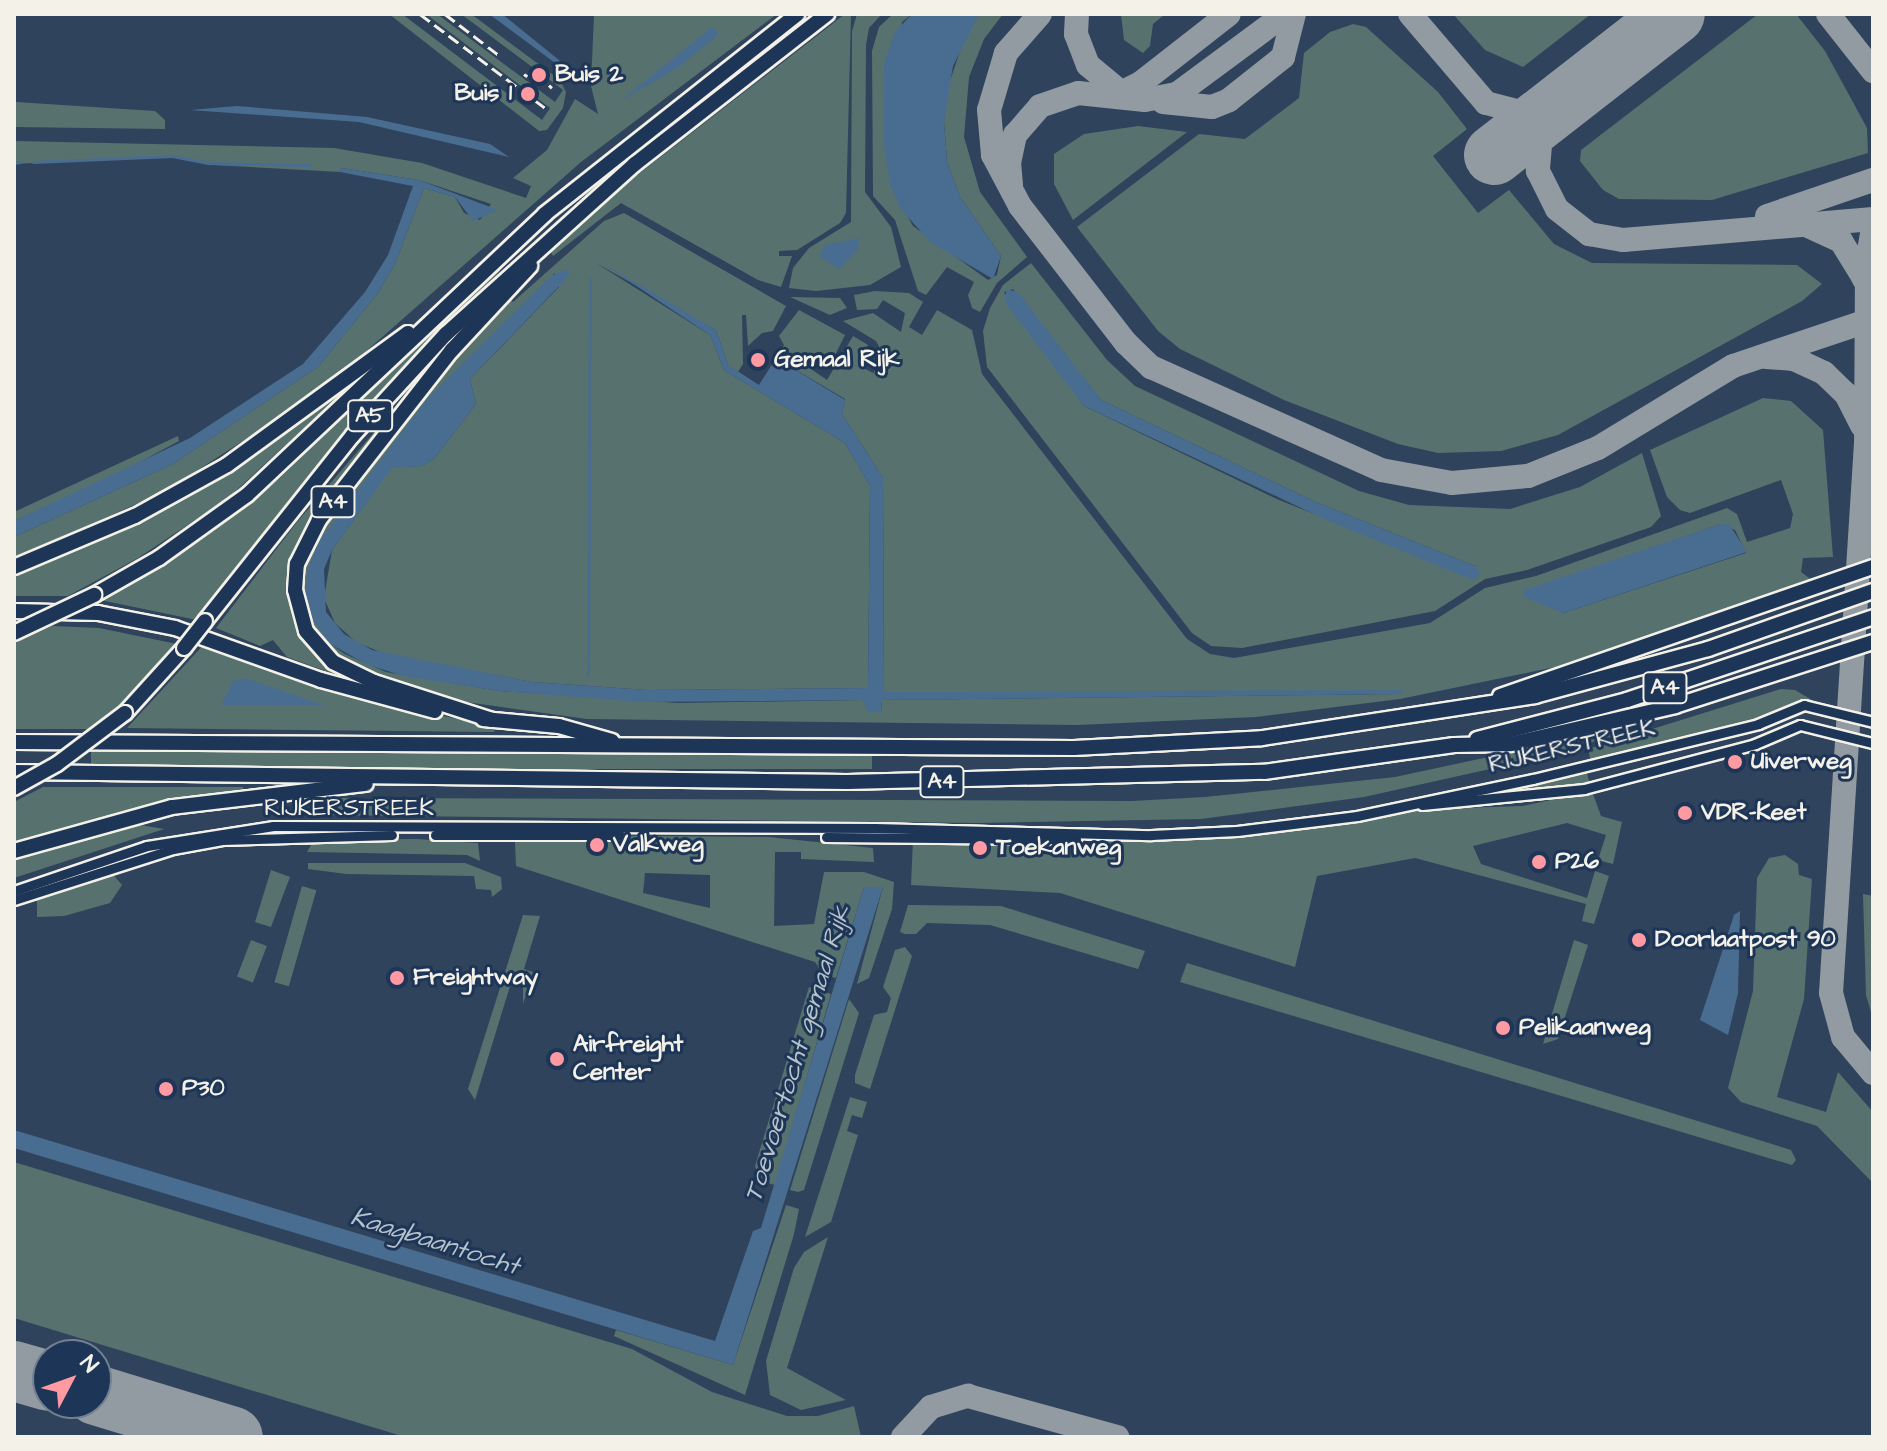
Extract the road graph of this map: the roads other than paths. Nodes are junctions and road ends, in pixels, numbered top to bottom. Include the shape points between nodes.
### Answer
1 (797, 14) edge
2 (827, 14) edge
3 (556, 231) junction
4 (434, 315) junction
5 (14, 567) edge
6 (1873, 567) edge
7 (1873, 591) edge
8 (14, 611) edge
9 (1873, 617) edge
10 (14, 633) edge
11 (1873, 642) edge
12 (1478, 705) junction
13 (492, 720) junction
14 (1873, 722) edge
15 (14, 742) edge
16 (1873, 743) edge
17 (1454, 745) junction
18 (632, 746) junction
19 (14, 772) edge
20 (428, 778) junction
21 (14, 788) edge
22 (1417, 804) junction
23 (693, 832) junction
24 (14, 851) edge
25 (14, 891) edge
26 (14, 900) edge

1 - 4 highway, A5 via 576,188
2 - 3 highway, A5
3 - 13 highway, A4 via 382,437 319,520 297,564 299,614 316,647 333,662 374,682
3 - 21 highway, A5, bridge via 400,382 125,713 57,764
4 - 5 highway, A5 via 227,465 135,516
4 - 10 highway, A5, bridge via 247,495 159,558
6 - 12 highway, A4
7 - 12 highway, A4 via 1618,675
8 - 13 highway, A4 via 98,613 175,628 376,697
9 - 17 highway, A4 via 1627,700
11 - 17 highway, A4 via 1675,706 1511,744
12 - 18 highway, A4 via 1262,738 1074,748
13 - 18 highway, A4 via 559,726
14 - 22 street, RIJKERSTREEK via 1804,705 1758,724
15 - 18 highway, A4
16 - 22 street, RIJKERSTREEK via 1800,725 1755,744 1584,789 1514,800
17 - 20 highway, A4 via 1264,772 1017,782
19 - 20 highway, A4
20 - 24 highway, A4 via 172,807
22 - 23 street, RIJKERSTREEK via 1285,826 1151,835
23 - 25 street, RIJKERSTREEK via 273,826 147,846
23 - 26 street, RIJKERSTREEK via 237,839 173,849

